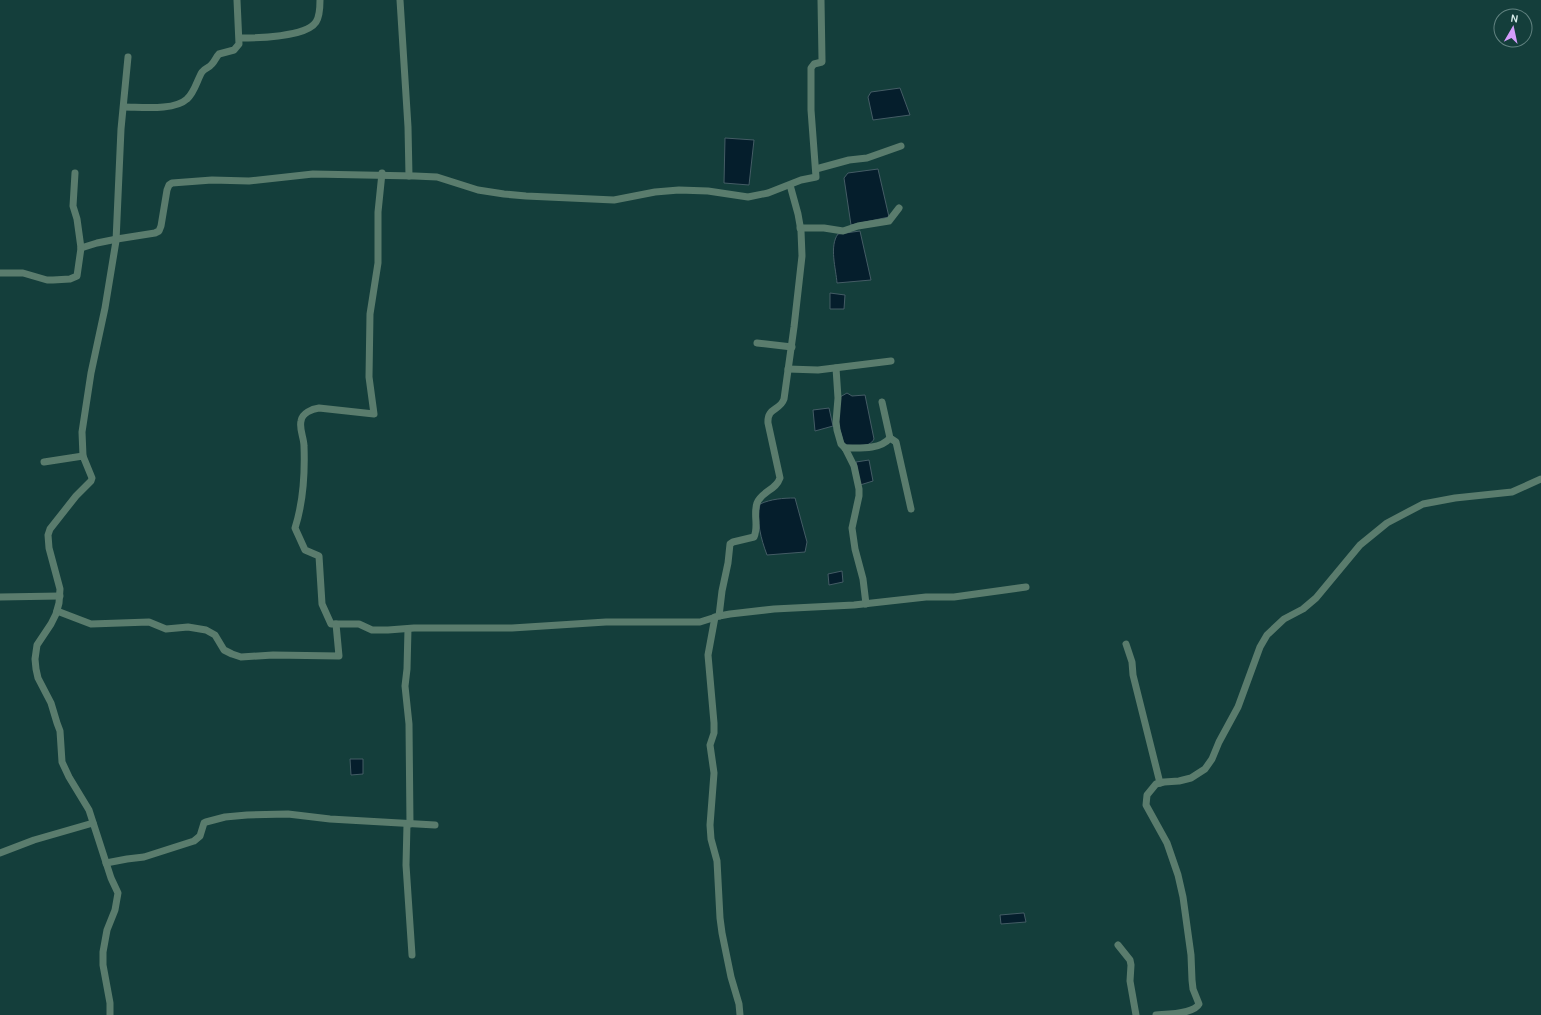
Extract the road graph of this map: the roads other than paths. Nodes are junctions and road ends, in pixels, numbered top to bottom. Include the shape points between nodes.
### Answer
1 (237, 0) edge
2 (320, 0) edge
3 (400, 0) edge
4 (821, 0) edge
5 (240, 38) junction
6 (128, 57) dead end
7 (124, 107) junction
8 (901, 146) dead end
9 (816, 168) junction
10 (75, 173) dead end
11 (382, 175) junction
12 (409, 176) junction
13 (790, 185) junction
14 (899, 208) dead end
15 (800, 228) junction
16 (117, 239) junction
17 (81, 248) junction
18 (0, 273) edge
19 (757, 343) dead end
20 (792, 347) junction
21 (891, 361) dead end
22 (836, 368) junction
23 (788, 369) junction
24 (882, 402) dead end
25 (890, 438) junction
26 (845, 448) junction
27 (83, 456) junction
28 (44, 462) dead end
29 (1541, 479) edge
30 (911, 509) dead end
31 (1026, 587) dead end
32 (60, 596) junction
33 (0, 597) edge
34 (866, 604) junction
35 (57, 611) junction
36 (717, 616) junction
37 (336, 624) junction
38 (408, 629) junction
39 (1126, 644) dead end
40 (1160, 783) junction
41 (93, 822) junction
42 (409, 824) junction
43 (435, 825) dead end
44 (0, 853) edge
45 (106, 863) junction
46 (1118, 945) dead end
47 (412, 955) dead end
48 (1191, 1013) edge
49 (110, 1015) edge
50 (740, 1015) edge
51 (1136, 1015) edge
52 (1156, 1015) edge

1 - 5 street
2 - 5 street via 318,18 310,27 278,36
3 - 12 street
4 - 9 street via 822,62 814,64 811,68 811,110
5 - 7 street via 236,48 219,54 212,65 204,69 192,93 182,102 162,107
6 - 7 street
7 - 16 street
8 - 9 street via 867,158
9 - 13 street via 816,177
10 - 17 street via 73,206
11 - 12 street
11 - 16 street via 313,174 249,181 172,183 167,190 159,231
11 - 37 street via 378,212 378,263 370,314 369,377 374,414 319,408 312,409 301,421 304,445 303,479 299,516 295,528 305,550 319,556 322,604 331,624
12 - 13 street via 437,177 478,190 504,194 599,200 679,190 748,197
13 - 15 street
14 - 15 street via 889,221 843,231
15 - 20 street via 802,256
16 - 17 street
16 - 27 street via 91,373 82,432
17 - 18 street via 79,271 75,277 47,280 23,273
19 - 20 street
20 - 23 street
21 - 22 street
22 - 23 street via 804,371
22 - 26 street via 836,422 841,444
23 - 36 street via 782,403 768,416 780,478 777,485 762,495 758,501 755,509 754,537 730,544
24 - 25 street
25 - 26 street via 886,443 866,448
25 - 30 street via 896,442
26 - 34 street via 854,466 859,489 852,528
27 - 28 street
27 - 32 street via 92,481 55,521 48,535
29 - 40 street via 1512,492 1423,504 1387,523 1360,545 1316,598 1267,635 1260,647 1238,707 1205,769 1191,778
31 - 34 street via 954,597 926,597
32 - 33 street
32 - 35 street
34 - 36 street via 774,609
35 - 37 street via 91,624 149,622 166,629 188,627 206,630 215,634 224,650 241,657 339,656
35 - 41 street via 37,645 36,669 60,731 62,762
36 - 38 street via 700,622 606,622 512,628
36 - 50 street via 708,655 714,723 710,745 714,773 710,825 717,861 722,933
37 - 38 street via 359,624 372,630
38 - 42 street via 405,686 409,724
39 - 40 street
40 - 48 street via 1147,795 1146,805 1171,853 1183,896 1193,989 1200,1004
41 - 44 street
41 - 45 street
42 - 43 street
42 - 45 street via 288,814 225,817 204,823 200,836 184,845 144,857
42 - 47 street via 406,865
45 - 49 street via 118,893 103,952
46 - 51 street via 1130,960 1130,981
48 - 52 street

